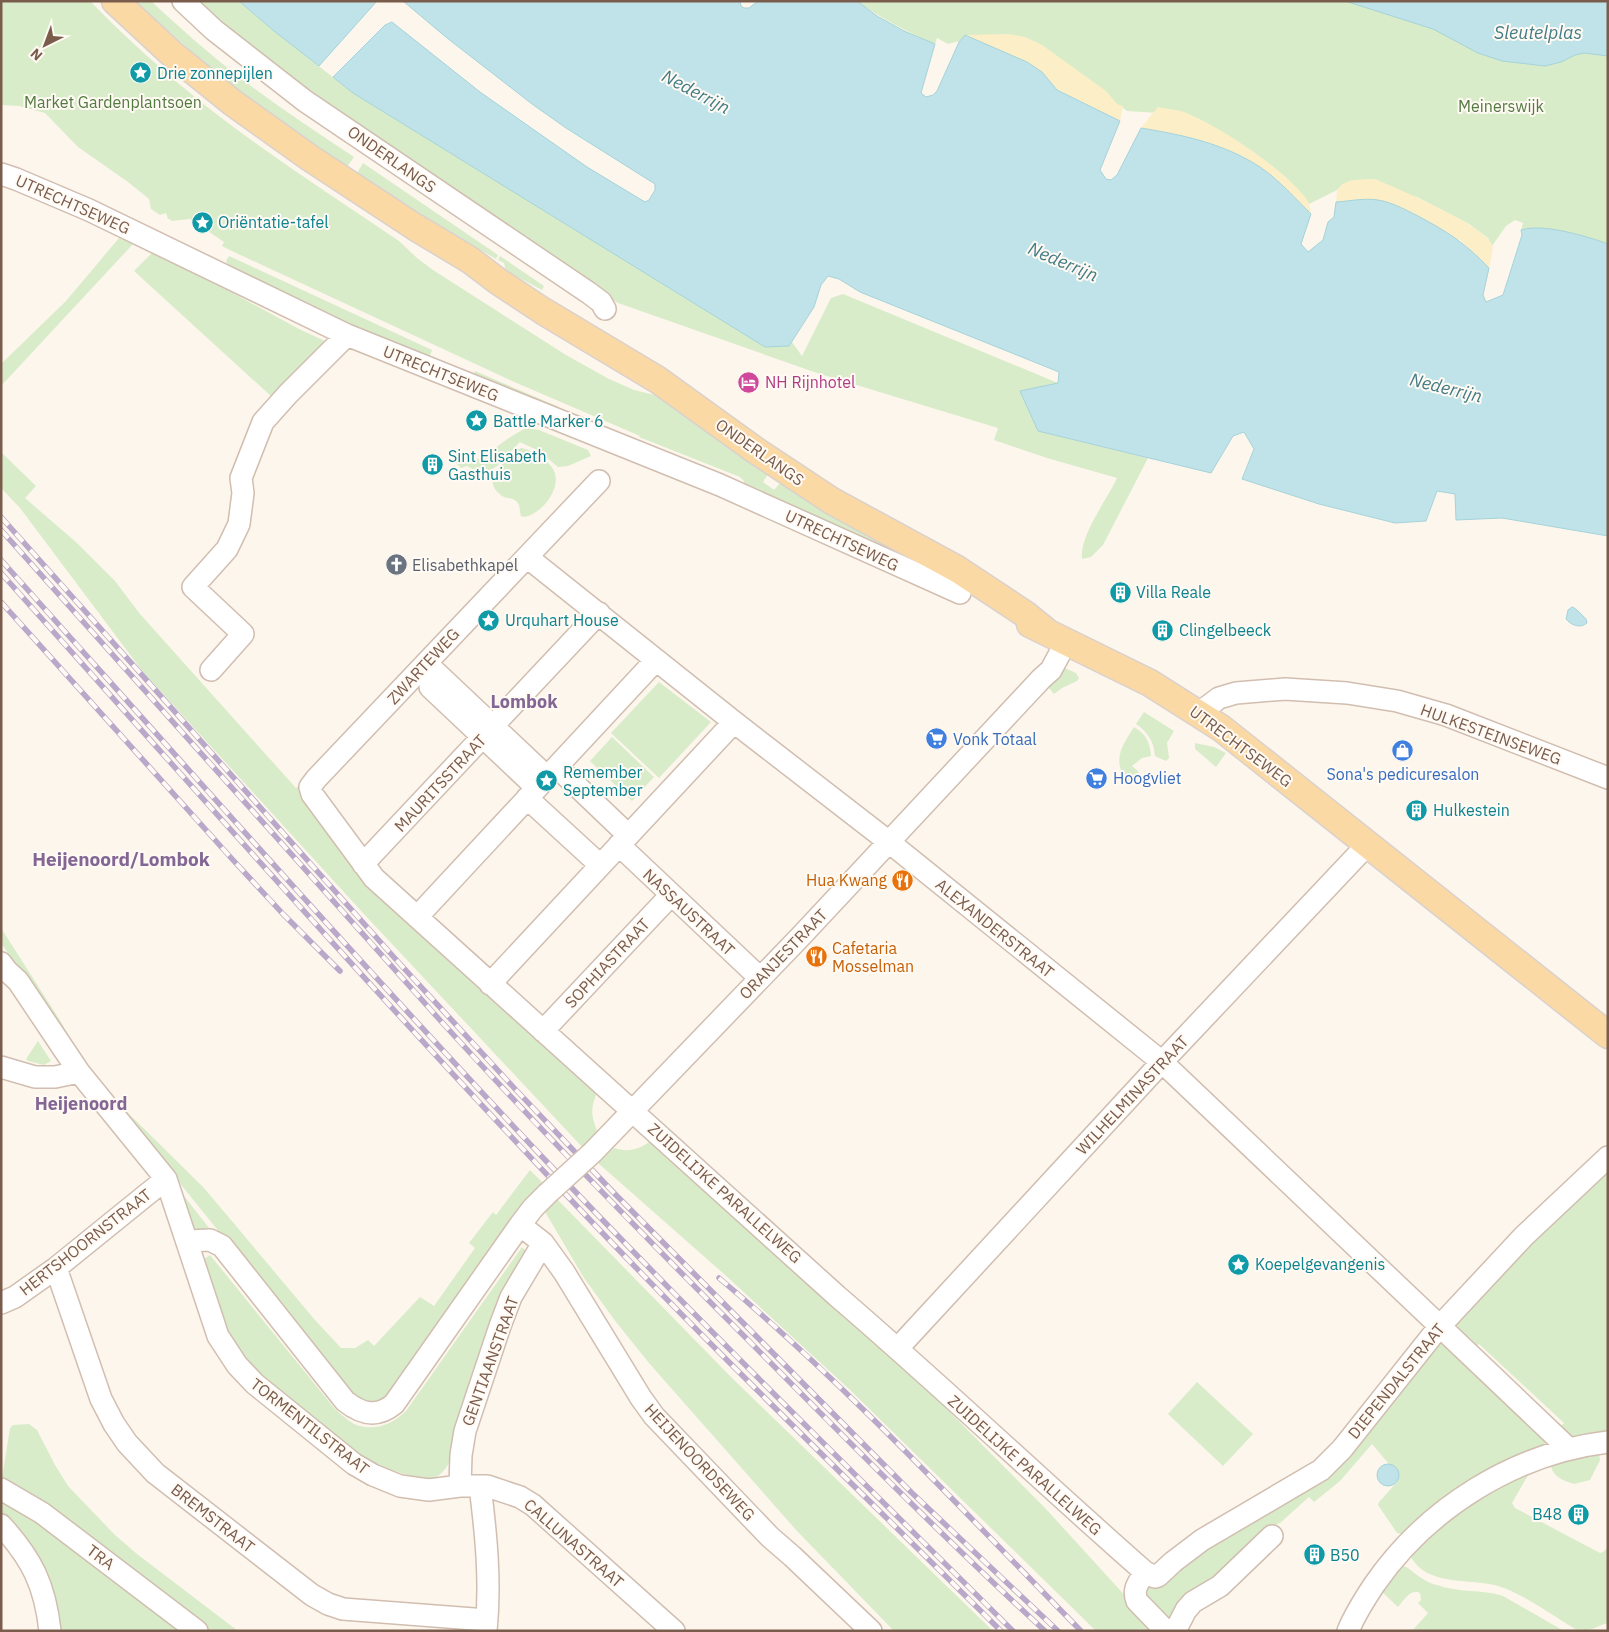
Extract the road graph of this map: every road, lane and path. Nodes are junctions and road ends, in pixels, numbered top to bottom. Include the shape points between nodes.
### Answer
1 (115, 1) edge
2 (183, 1) edge
3 (1, 174) edge
4 (606, 309) dead end
5 (347, 336) junction
6 (599, 481) dead end
7 (893, 536) junction
8 (527, 557) junction
9 (960, 594) junction
10 (594, 610) junction
11 (1055, 636) junction
12 (661, 664) junction
13 (421, 668) junction
14 (211, 670) dead end
15 (1199, 713) junction
16 (729, 718) junction
17 (483, 728) junction
18 (1608, 778) edge
19 (545, 786) junction
20 (310, 787) joint
21 (889, 842) junction
22 (1368, 844) junction
23 (611, 847) junction
24 (360, 859) junction
25 (672, 904) junction
26 (421, 921) junction
27 (1, 963) edge
28 (485, 979) junction
29 (756, 983) junction
30 (1608, 1035) edge
31 (549, 1036) junction
32 (1162, 1062) junction
33 (1, 1067) edge
34 (80, 1072) junction
35 (634, 1111) junction
36 (1608, 1158) edge
37 (166, 1179) junction
38 (520, 1225) junction
39 (187, 1241) junction
40 (543, 1243) junction
41 (56, 1268) junction
42 (1, 1303) edge
43 (1439, 1327) junction
44 (898, 1348) junction
45 (1608, 1442) edge
46 (1569, 1449) junction
47 (470, 1486) junction
48 (1, 1490) edge
49 (1, 1526) edge
50 (1272, 1536) dead end
51 (1152, 1573) junction
52 (486, 1625) edge
53 (50, 1631) edge
54 (197, 1631) edge
55 (674, 1631) edge
56 (871, 1631) edge
57 (1166, 1631) edge
58 (1175, 1631) edge
59 (1348, 1631) edge

1 - 7 main road, ONDERLANGS via 233,103 310,158 470,260 550,299 630,362 754,450
2 - 4 street, ONDERLANGS via 214,30 306,101 589,293
3 - 5 street, UTRECHTSEWEG via 89,210
5 - 9 street, UTRECHTSEWEG via 720,486
5 - 14 street via 262,422 242,478 239,524 227,549 193,587 243,634
6 - 8 street, ZWARTEWEG
7 - 9 main road, ONDERLANGS via 928,559
7 - 11 main road, ONDERLANGS via 957,569
8 - 10 street, ALEXANDERSTRAAT
8 - 13 street, ZWARTEWEG
9 - 11 main road, UTRECHTSEWEG
10 - 12 street, ALEXANDERSTRAAT
10 - 17 street, MAURITSSTRAAT
11 - 15 main road, UTRECHTSEWEG via 1150,683
11 - 21 street, ORANJESTRAAT via 1051,670
12 - 16 street, ALEXANDERSTRAAT
12 - 19 street
13 - 17 street, NASSAUSTRAAT
13 - 20 street, ZWARTEWEG
15 - 18 street, HULKESTEINSEWEG via 1219,698 1246,692 1285,689 1347,693 1446,715
15 - 22 main road, UTRECHTSEWEG
16 - 21 street, ALEXANDERSTRAAT
16 - 23 street
17 - 19 street, NASSAUSTRAAT
17 - 24 street, MAURITSSTRAAT
19 - 23 street, NASSAUSTRAAT
19 - 23 street, NASSAUSTRAAT
19 - 26 street
20 - 24 street, ZUIDELIJKE PARALLELWEG
21 - 29 street, ORANJESTRAAT
21 - 32 street, ALEXANDERSTRAAT
22 - 30 main road, UTRECHTSEWEG
22 - 32 street, WILHELMINASTRAAT
23 - 25 street, NASSAUSTRAAT
23 - 28 street
24 - 26 street, ZUIDELIJKE PARALLELWEG via 374,878
25 - 29 street, NASSAUSTRAAT
25 - 31 street, SOPHIASTRAAT
26 - 28 street, ZUIDELIJKE PARALLELWEG
27 - 34 street via 18,981
28 - 31 street, ZUIDELIJKE PARALLELWEG
29 - 35 street, ORANJESTRAAT
31 - 35 street, ZUIDELIJKE PARALLELWEG
32 - 43 street, ALEXANDERSTRAAT
32 - 44 street, WILHELMINASTRAAT
33 - 34 street via 35,1077
34 - 37 street
35 - 38 street, ORANJESTRAAT, bridge via 547,1194
35 - 44 street, ZUIDELIJKE PARALLELWEG
36 - 43 street, DIEPENDALSTRAAT via 1524,1236
37 - 39 street, TORMENTILSTRAAT
37 - 41 street, HERTSHOORNSTRAAT
38 - 39 street, ORANJESTRAAT via 394,1404 373,1414 358,1410 345,1400 222,1246 210,1240
38 - 40 street, HEIJENOORDSEWEG
39 - 47 street, TORMENTILSTRAAT via 218,1336 237,1365 255,1384 354,1464 373,1475 400,1486 429,1490
40 - 47 street, GENTIAANSTRAAT via 511,1297 465,1431 461,1455
40 - 56 street, HEIJENOORDSEWEG via 654,1416 770,1537
41 - 42 street, HERTSHOORNSTRAAT via 16,1297
41 - 52 street, BREMSTRAAT via 104,1407 127,1444 155,1473 328,1604 343,1609
43 - 46 street, ALEXANDERSTRAAT
43 - 51 street, DIEPENDALSTRAAT via 1321,1470
44 - 51 street, ZUIDELIJKE PARALLELWEG via 1073,1509
45 - 46 street
46 - 59 street via 1502,1475 1434,1518 1385,1569 1360,1606
47 - 52 street, GENTIAANSTRAAT via 488,1548
47 - 55 street, CALLUNASTRAAT via 487,1486 533,1505
48 - 54 street, TRA via 42,1513
49 - 53 street via 31,1563 41,1585
50 - 58 street via 1220,1586 1193,1602
51 - 57 street via 1134,1590 1134,1595

